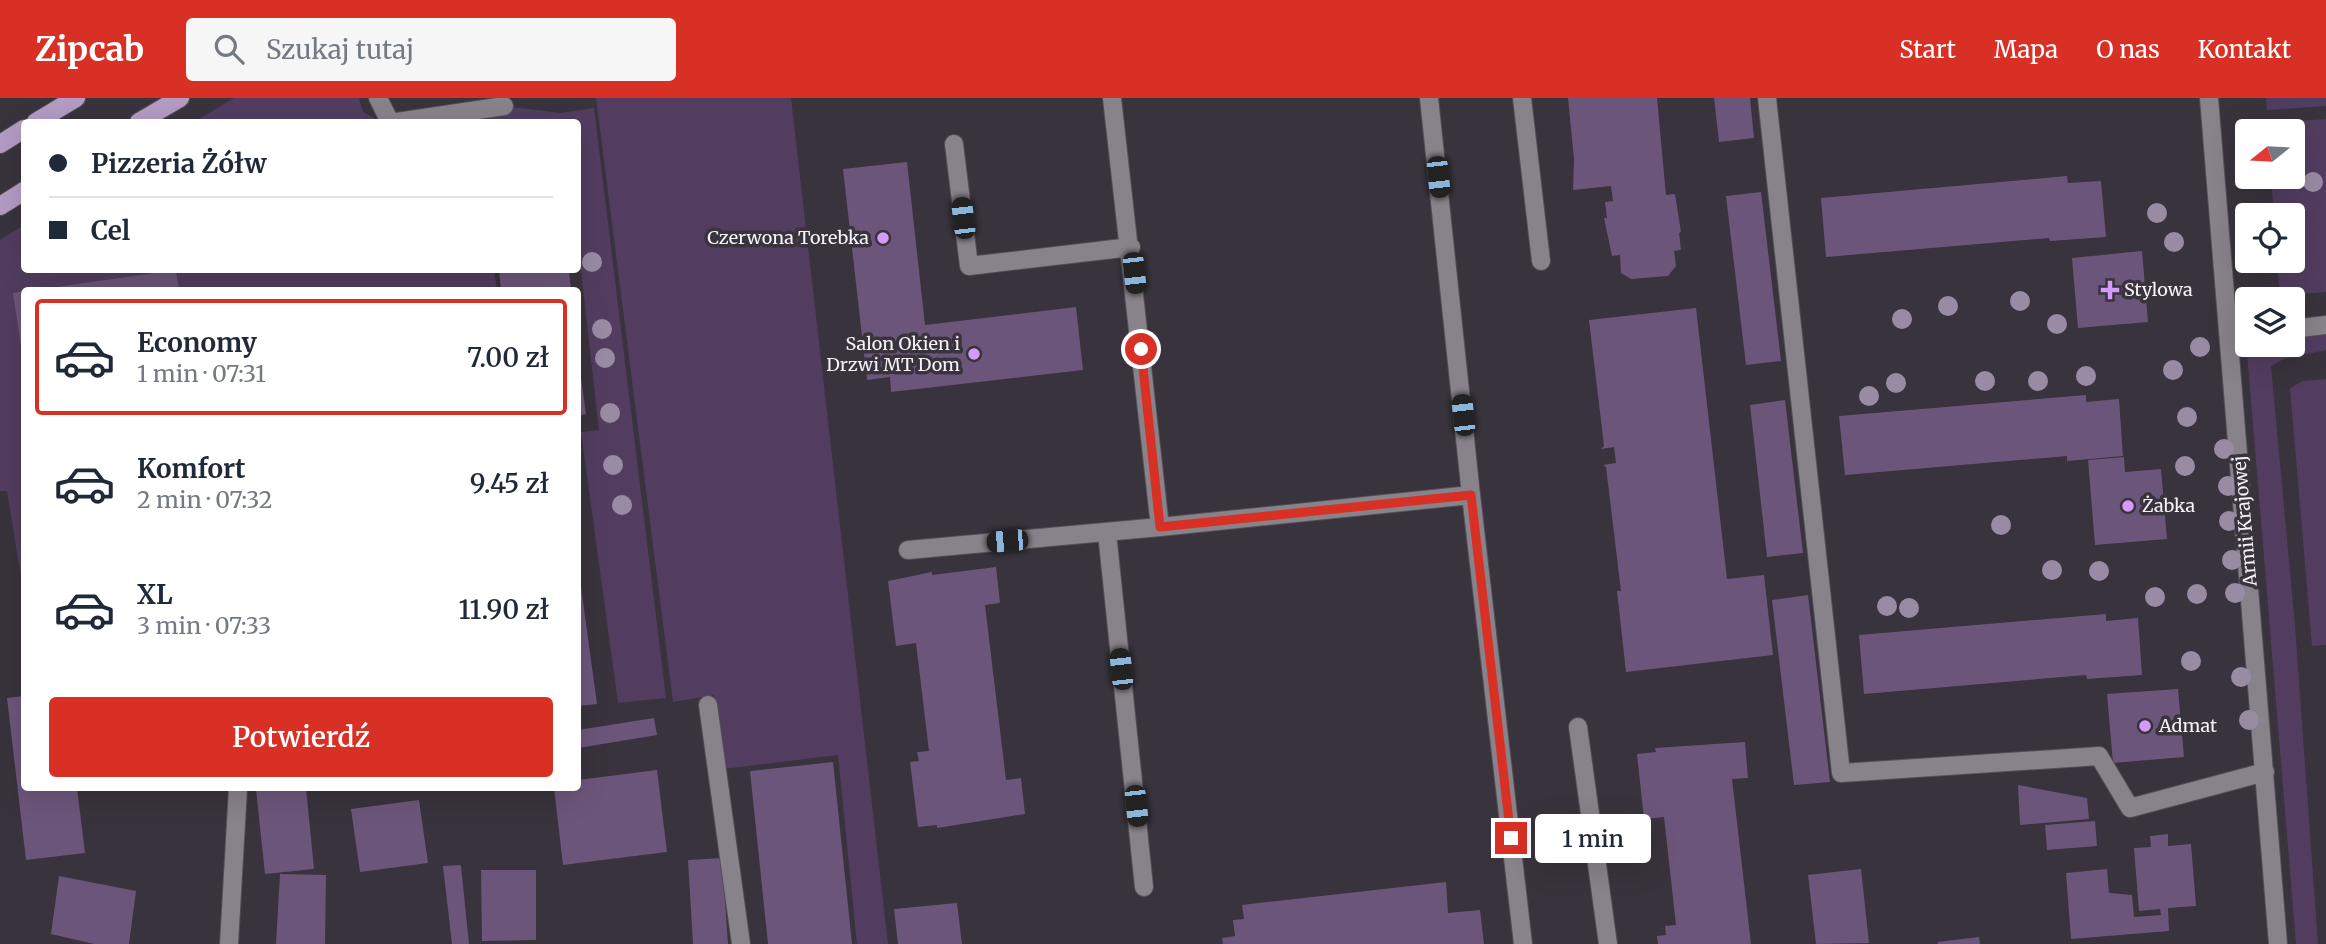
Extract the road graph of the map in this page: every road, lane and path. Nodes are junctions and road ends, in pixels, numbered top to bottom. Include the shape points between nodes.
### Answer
1 (76, 98) edge
2 (180, 98) edge
3 (378, 98) edge
4 (1112, 98) edge
5 (1429, 98) edge
6 (1522, 98) edge
7 (1767, 98) edge
8 (2210, 98) edge
9 (504, 106) dead end
10 (41, 119) edge
11 (144, 119) edge
12 (388, 119) edge
13 (417, 119) edge
14 (21, 131) edge
15 (0, 144) edge
16 (954, 144) dead end
17 (21, 193) edge
18 (0, 206) edge
19 (1131, 247) junction
20 (1541, 261) dead end
21 (2326, 325) edge
22 (2305, 327) edge
23 (2229, 335) junction
24 (2235, 335) edge
25 (1471, 495) junction
26 (1160, 527) junction
27 (1107, 533) junction
28 (908, 550) dead end
29 (708, 705) dead end
30 (1578, 727) dead end
31 (2265, 772) junction
32 (238, 791) edge
33 (1144, 887) dead end
34 (229, 944) edge
35 (741, 944) edge
36 (1523, 944) edge
37 (1608, 944) edge
38 (2278, 944) edge

1 - 10 main road
2 - 11 main road
3 - 12 street
4 - 19 street
5 - 25 street
6 - 20 street
7 - 31 street via 1841,773 2099,756 2130,808
8 - 23 street, Armii Krajowej
9 - 13 street
14 - 15 main road
16 - 19 street via 969,266
17 - 18 main road
19 - 26 street
21 - 22 street
23 - 24 street
23 - 31 street, Armii Krajowej
25 - 26 street
25 - 36 street
26 - 27 street
27 - 28 street
27 - 33 street
29 - 35 street
30 - 37 street
31 - 38 street, Armii Krajowej
32 - 34 street

